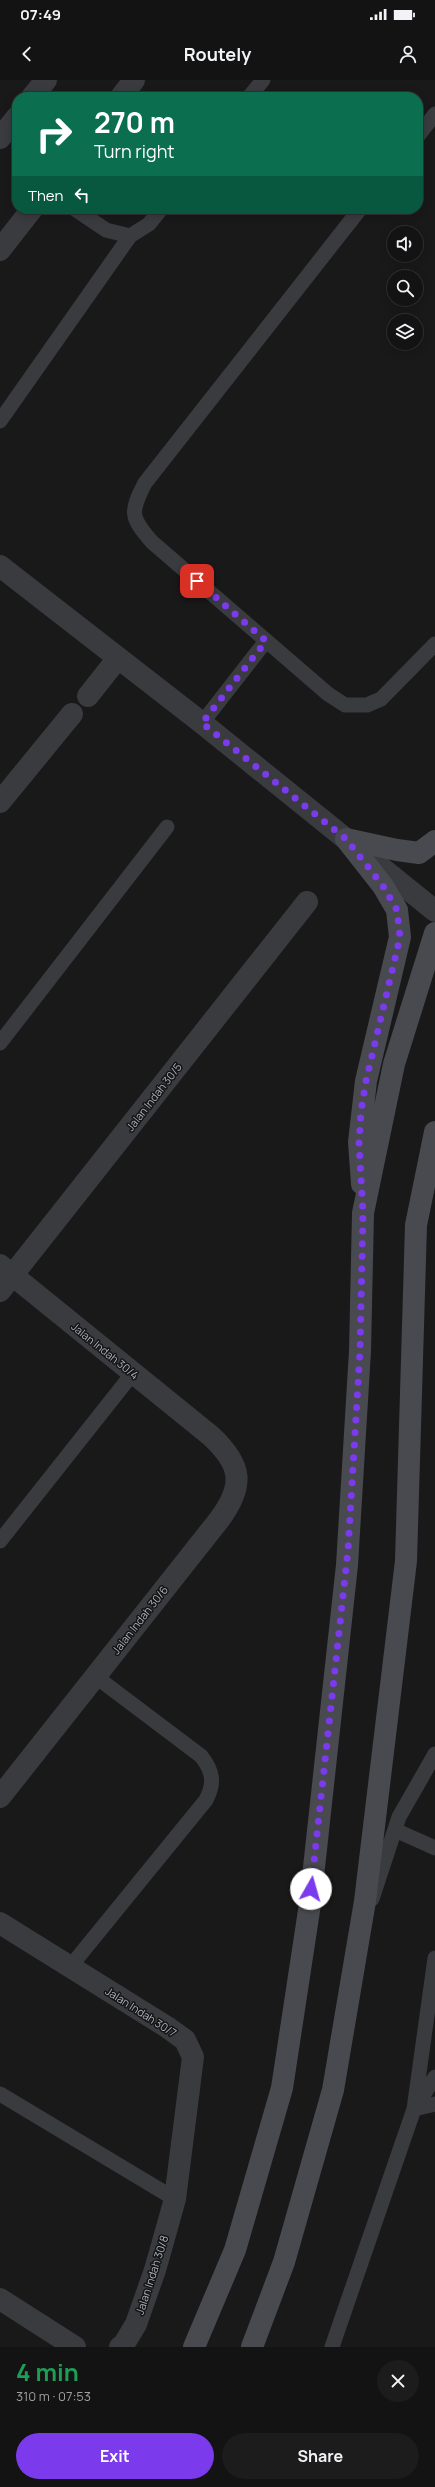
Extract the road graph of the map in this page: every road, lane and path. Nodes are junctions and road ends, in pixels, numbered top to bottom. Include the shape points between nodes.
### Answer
1 (46, 80) edge
2 (134, 80) edge
3 (263, 80) edge
4 (36, 92) edge
5 (125, 92) edge
6 (253, 92) edge
7 (435, 114) edge
8 (12, 123) edge
9 (423, 130) edge
10 (0, 138) edge
11 (28, 214) edge
12 (82, 214) edge
13 (157, 214) edge
14 (356, 214) edge
15 (130, 236) junction
16 (0, 250) edge
17 (0, 421) edge
18 (0, 566) edge
19 (266, 641) junction
20 (435, 644) edge
21 (118, 658) junction
22 (88, 696) dead end
23 (72, 714) dead end
24 (202, 723) junction
25 (0, 802) edge
26 (168, 827) dead end
27 (346, 839) junction
28 (435, 841) edge
29 (307, 902) dead end
30 (435, 911) edge
31 (435, 933) edge
32 (0, 1043) edge
33 (435, 1132) edge
34 (363, 1213) junction
35 (4, 1277) edge
36 (133, 1373) junction
37 (211, 1436) joint
38 (0, 1541) edge
39 (95, 1676) junction
40 (435, 1754) edge
41 (0, 1797) edge
42 (395, 1830) junction
43 (435, 1848) edge
44 (0, 1923) edge
45 (358, 1942) junction
46 (435, 1958) edge
47 (70, 1967) junction
48 (435, 2077) edge
49 (0, 2094) edge
50 (435, 2104) edge
51 (414, 2109) junction
52 (175, 2199) junction
53 (0, 2299) edge
54 (75, 2347) edge
55 (120, 2347) edge
56 (194, 2347) edge
57 (252, 2347) edge
58 (332, 2347) edge

1 - 4 street
2 - 5 street
3 - 6 lane
7 - 9 lane
8 - 10 street
11 - 16 street
12 - 15 lane via 106,230
13 - 15 lane via 149,224
14 - 19 lane via 145,483 134,504 136,525 152,542
15 - 17 lane
18 - 21 street
19 - 20 lane via 328,694 345,705 366,705 381,699
19 - 24 lane
21 - 22 street
21 - 24 street
23 - 25 street
24 - 27 street
26 - 32 lane
27 - 28 main road via 419,852
27 - 30 street
27 - 34 main road via 383,886 397,910 400,937 361,1111 359,1142
29 - 35 street, Jalan Indah 30/5
31 - 34 main road via 394,1064
33 - 45 main road via 416,1225 406,1561
34 - 56 main road via 360,1351 347,1565 310,1904 282,2088 235,2250
35 - 36 street, Jalan Indah 30/4
36 - 37 street, Jalan Indah 30/4
36 - 38 lane
37 - 39 street, Jalan Indah 30/6 via 226,1450 234,1466 237,1486 232,1503
39 - 41 street, Jalan Indah 30/6
39 - 47 lane via 201,1756 209,1766 213,1778 212,1790
40 - 42 lane via 399,1817
42 - 43 lane
42 - 45 lane
44 - 47 street, Jalan Indah 30/7
45 - 57 main road via 333,2090 284,2262
46 - 51 lane
47 - 52 street, Jalan Indah 30/7 via 185,2040 193,2057
48 - 51 lane
49 - 52 lane
50 - 51 lane
51 - 58 lane
52 - 55 street, Jalan Indah 30/8 via 155,2270 136,2324
53 - 54 street

